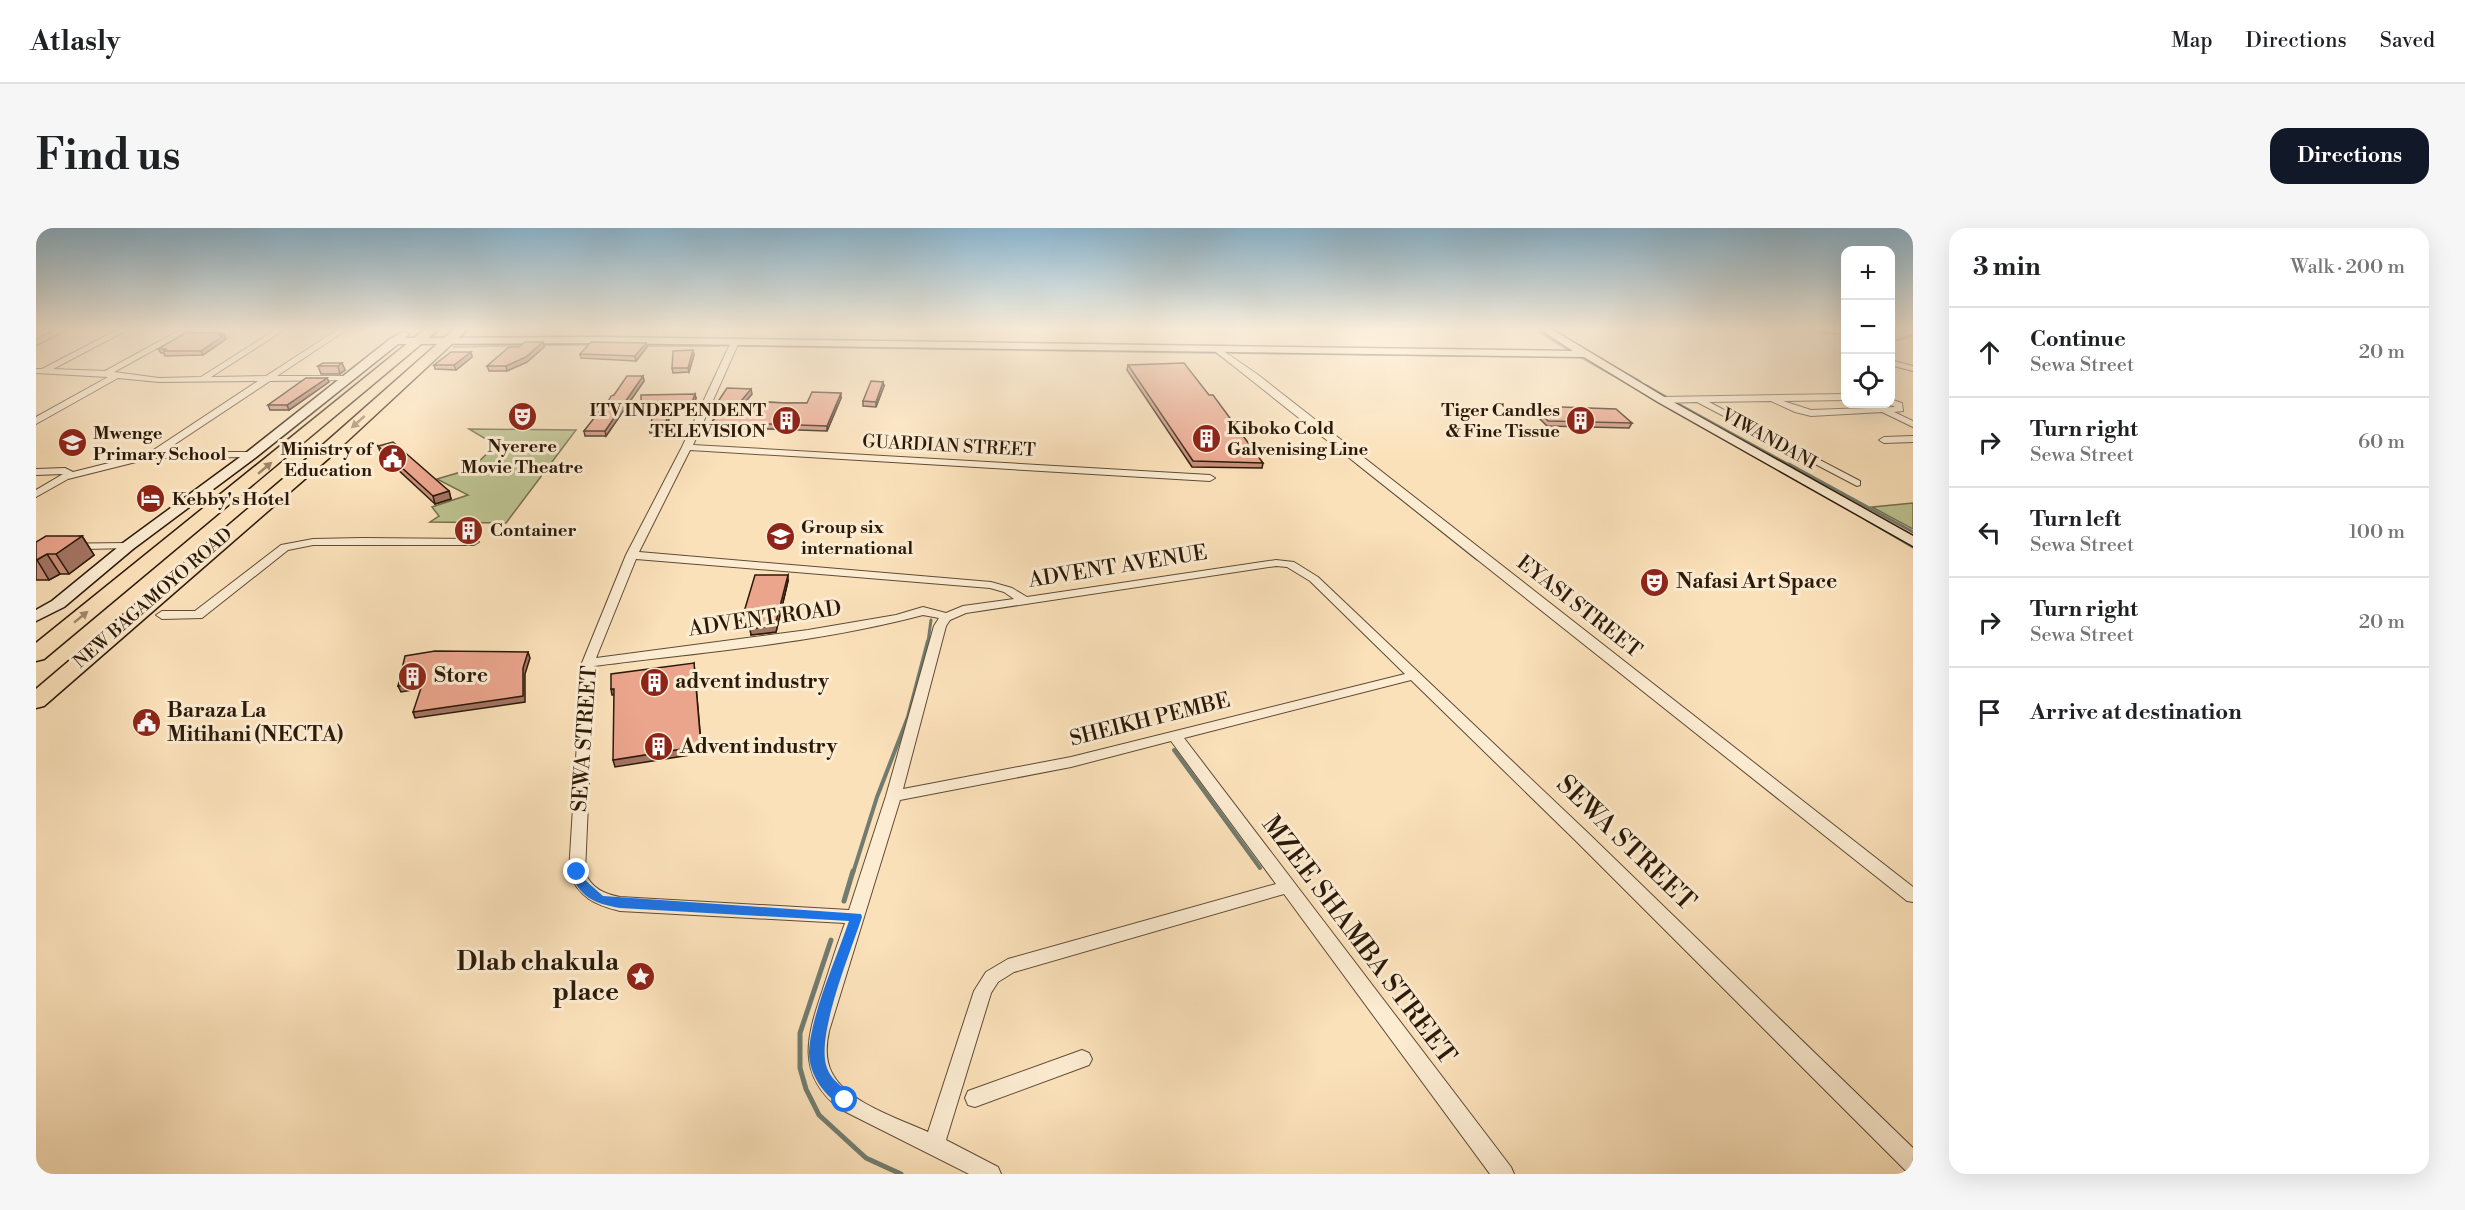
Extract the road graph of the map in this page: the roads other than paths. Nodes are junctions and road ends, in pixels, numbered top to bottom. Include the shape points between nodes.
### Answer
1 (86, 374) edge
2 (210, 374) edge
3 (277, 374) edge
4 (351, 374) edge
5 (372, 374) edge
6 (412, 374) edge
7 (720, 374) edge
8 (1251, 374) edge
9 (1618, 374) edge
10 (105, 375) joint
11 (115, 376) junction
12 (204, 378) junction
13 (271, 378) junction
14 (346, 378) junction
15 (1841, 397) edge
16 (1770, 398) junction
17 (1662, 400) junction
18 (1699, 400) junction
19 (1895, 403) edge
20 (1885, 411) junction
21 (36, 421) edge
22 (1913, 424) edge
23 (1913, 439) edge
24 (1884, 440) dead end
25 (687, 447) junction
26 (152, 455) junction
27 (251, 455) junction
28 (36, 472) edge
29 (64, 477) junction
30 (1210, 478) dead end
31 (1857, 483) dead end
32 (36, 494) edge
33 (474, 542) dead end
34 (1913, 542) edge
35 (128, 546) junction
36 (36, 547) edge
37 (632, 555) junction
38 (1296, 567) joint
39 (1025, 601) junction
40 (162, 615) dead end
41 (36, 616) edge
42 (946, 616) junction
43 (36, 654) edge
44 (588, 663) junction
45 (1415, 675) junction
46 (36, 701) edge
47 (1174, 735) junction
48 (894, 796) junction
49 (1287, 887) junction
50 (1913, 896) edge
51 (856, 917) junction
52 (1082, 1059) dead end
53 (975, 1098) dead end
54 (934, 1145) junction
55 (1913, 1164) edge
56 (990, 1174) edge
57 (1503, 1174) edge

1 - 10 street
2 - 12 street
3 - 13 street
4 - 14 street
43 -> 5 highway, NEW BAGAMOYO ROAD
6 -> 46 highway, NEW BAGAMOYO ROAD
7 - 25 street, SEWA STREET
8 - 50 street, EYASI STREET
9 - 17 street, VIWANDANI
10 - 11 street
11 - 12 street via 159,380
11 - 21 street
12 - 13 street
13 - 14 street
13 - 26 street
14 - 27 street
15 - 16 street
16 - 18 street
16 - 20 street via 1806,413
17 - 18 street
17 - 34 street, VIWANDANI
18 - 31 street
19 - 20 street via 1900,409
20 - 22 street
23 - 24 street
25 - 30 street, GUARDIAN STREET
25 - 37 street, SEWA STREET
26 - 27 street
26 - 29 street
27 - 35 street
28 - 29 street via 67,472
29 - 32 street
33 - 40 street via 362,540 285,547 198,615
35 - 36 street
35 - 41 street via 58,604
37 - 39 street via 991,585
37 - 44 street, SEWA STREET
38 - 39 street, ADVENT AVENUE via 1276,563
38 - 45 street, SEWA STREET via 1314,579
39 - 42 street, ADVENT AVENUE
42 - 44 street, ADVENT ROAD via 923,611 808,634
42 - 48 street via 936,637
44 - 51 street, SEWA STREET via 577,872 586,890 600,900 620,904
45 - 47 street, SHEIKH PEMBE
45 - 55 street, SEWA STREET
47 - 48 street, SHEIKH PEMBE via 1071,762
47 - 49 street, MZEE SHAMBA STREET
48 - 51 street
49 - 54 street via 1008,966 992,977 983,992
49 - 57 street, MZEE SHAMBA STREET
51 - 54 street via 817,1037 820,1069 829,1087 845,1100
52 - 53 street
54 - 56 street

